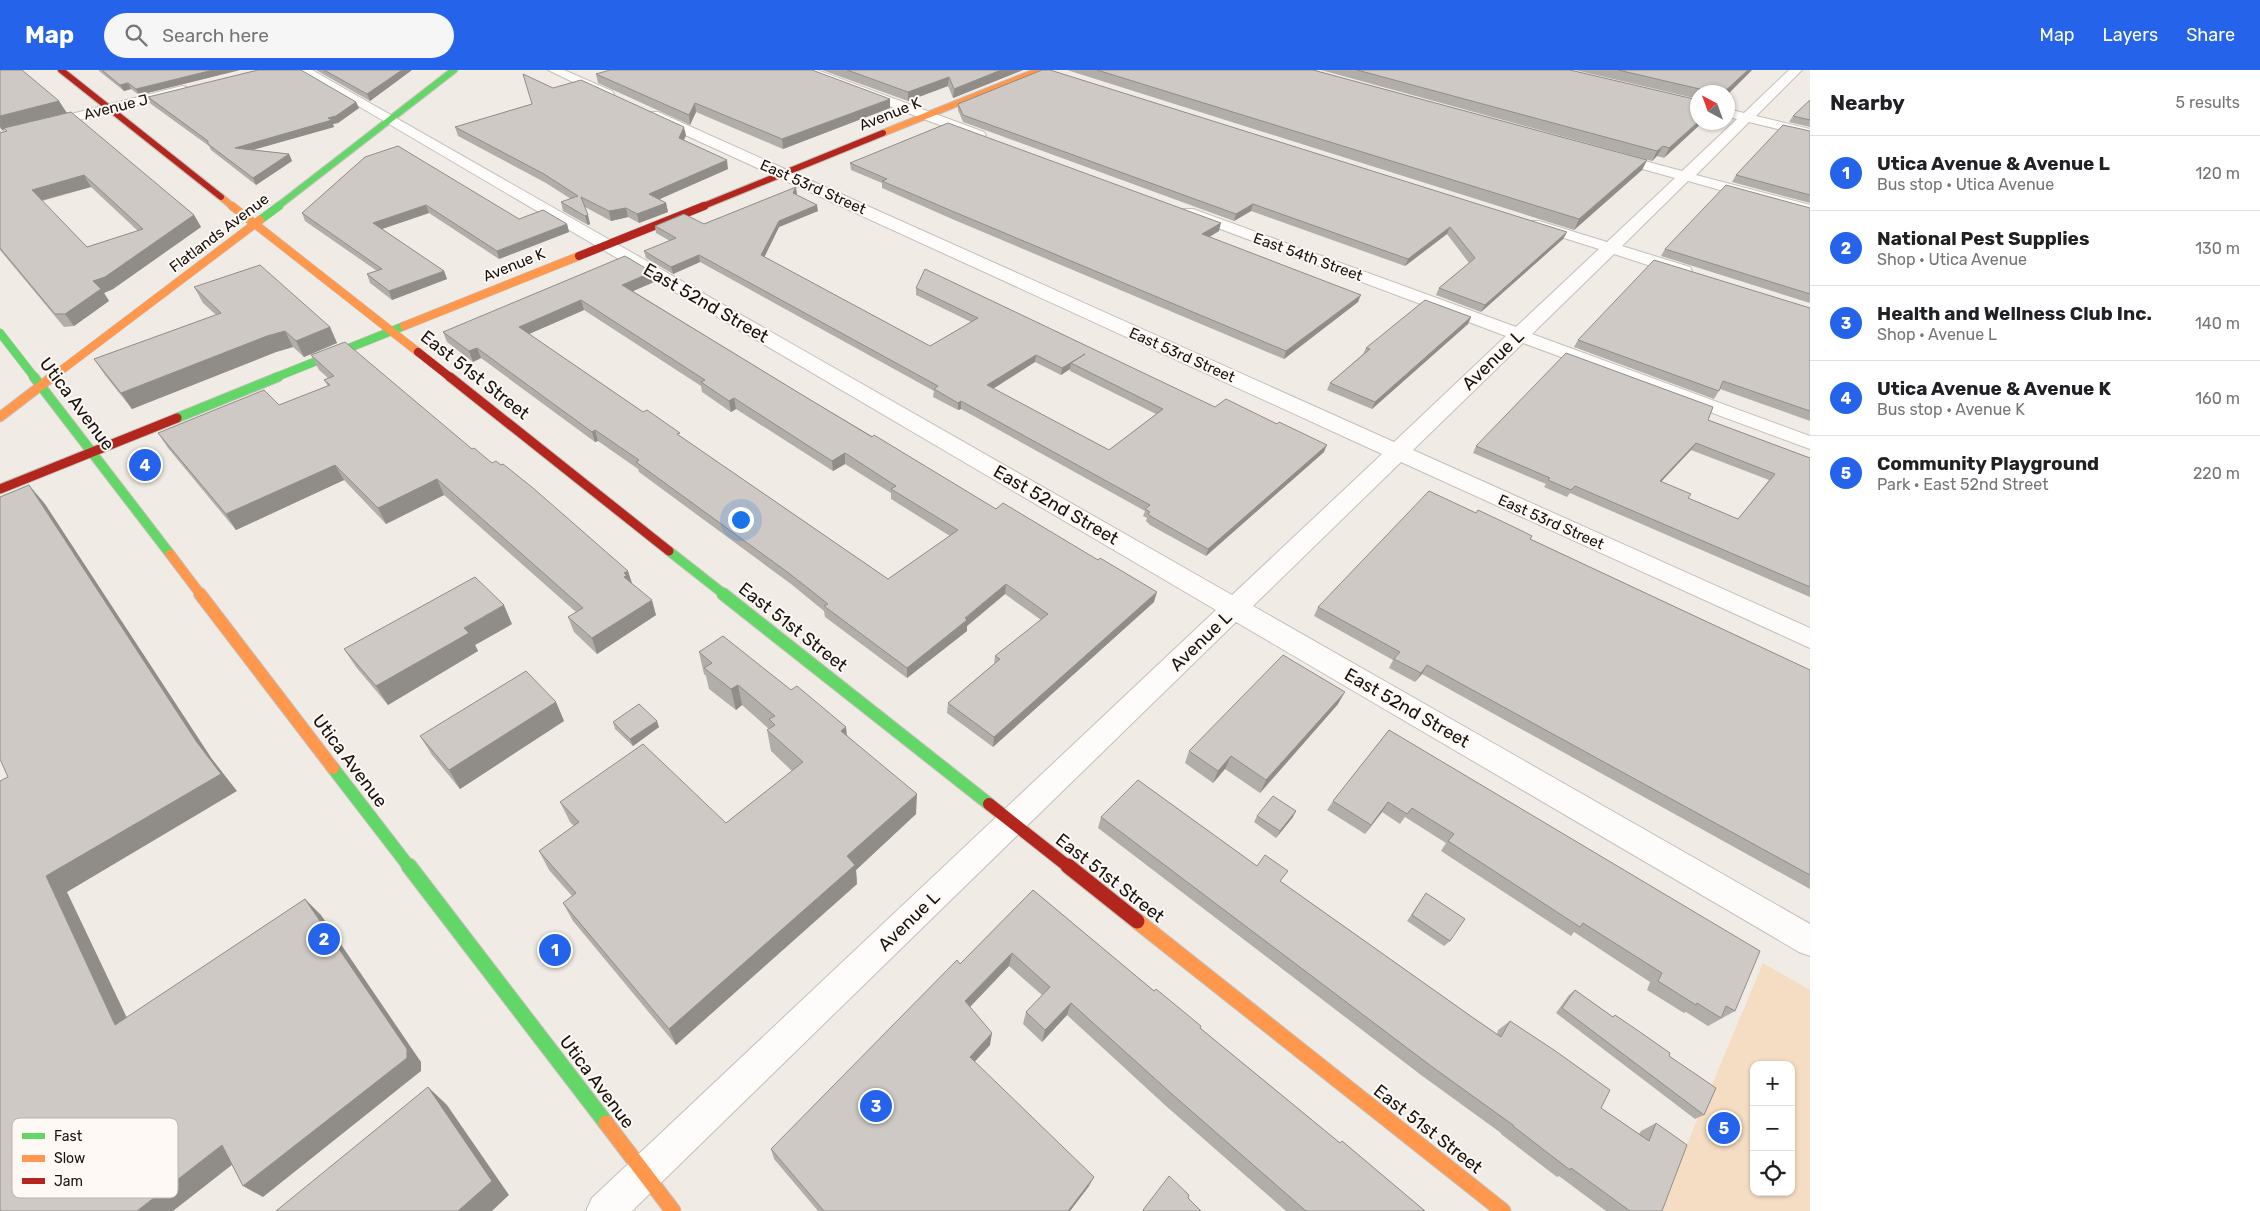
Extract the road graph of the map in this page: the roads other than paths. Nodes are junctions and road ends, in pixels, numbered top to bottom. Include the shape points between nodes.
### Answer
1 (61, 70) edge
2 (303, 70) edge
3 (454, 70) edge
4 (554, 70) edge
5 (806, 70) edge
6 (1040, 70) edge
7 (1796, 70) edge
8 (1810, 73) edge
9 (197, 86) edge
10 (616, 98) edge
11 (109, 108) junction
12 (642, 110) edge
13 (928, 115) junction
14 (1735, 115) edge
15 (1748, 118) junction
16 (390, 120) junction
17 (1810, 133) edge
18 (0, 136) edge
19 (996, 141) edge
20 (1602, 153) edge
21 (783, 174) junction
22 (1686, 176) junction
23 (1173, 207) edge
24 (1810, 210) edge
25 (1517, 218) edge
26 (255, 224) junction
27 (606, 244) junction
28 (1612, 248) junction
29 (1697, 276) edge
30 (390, 331) junction
31 (0, 332) edge
32 (1520, 335) junction
33 (42, 387) junction
34 (0, 416) edge
35 (1810, 443) edge
36 (92, 452) junction
37 (1397, 452) junction
38 (0, 489) edge
39 (1235, 609) junction
40 (1810, 639) edge
41 (1012, 823) junction
42 (1810, 941) edge
43 (644, 1173) junction
44 (606, 1211) edge
45 (673, 1211) edge
46 (1502, 1211) edge

1 - 11 street, East 51st Street
2 - 16 street, East 52nd Street
3 - 16 street, Flatlands Avenue
4 - 10 street
5 - 13 street
6 - 13 street, Avenue K
7 - 8 street
7 - 15 street, Avenue L
9 - 11 street, Avenue J
11 - 18 street, Avenue J
11 - 26 street, East 51st Street
12 - 21 street, East 53rd Street
13 - 19 street
13 - 21 street, Avenue K
14 - 15 street
15 - 17 street
15 - 22 street, Avenue L
16 - 26 street, Flatlands Avenue
16 - 27 street, East 52nd Street
20 - 22 street
21 - 27 street, Avenue K
21 - 37 street, East 53rd Street
22 - 24 street
22 - 28 street, Avenue L
23 - 32 street, East 54th Street
25 - 28 street
26 - 30 street, East 51st Street
26 - 33 street, Flatlands Avenue
27 - 30 street, Avenue K
27 - 39 street, East 52nd Street
28 - 29 street
28 - 32 street, Avenue L
30 - 36 street, Avenue K
30 - 41 street, East 51st Street
31 - 33 street, Utica Avenue
32 - 35 street, East 54th Street
32 - 37 street, Avenue L
33 - 34 street, Flatlands Avenue
33 - 36 street, Utica Avenue
36 - 38 street, Avenue K
36 - 43 street, Utica Avenue
37 - 39 street, Avenue L
37 - 40 street, East 53rd Street
39 - 41 street, Avenue L
39 - 42 street, East 52nd Street
41 - 43 street, Avenue L
41 - 46 street, East 51st Street
43 - 44 street, Avenue L
43 - 45 street, Utica Avenue

